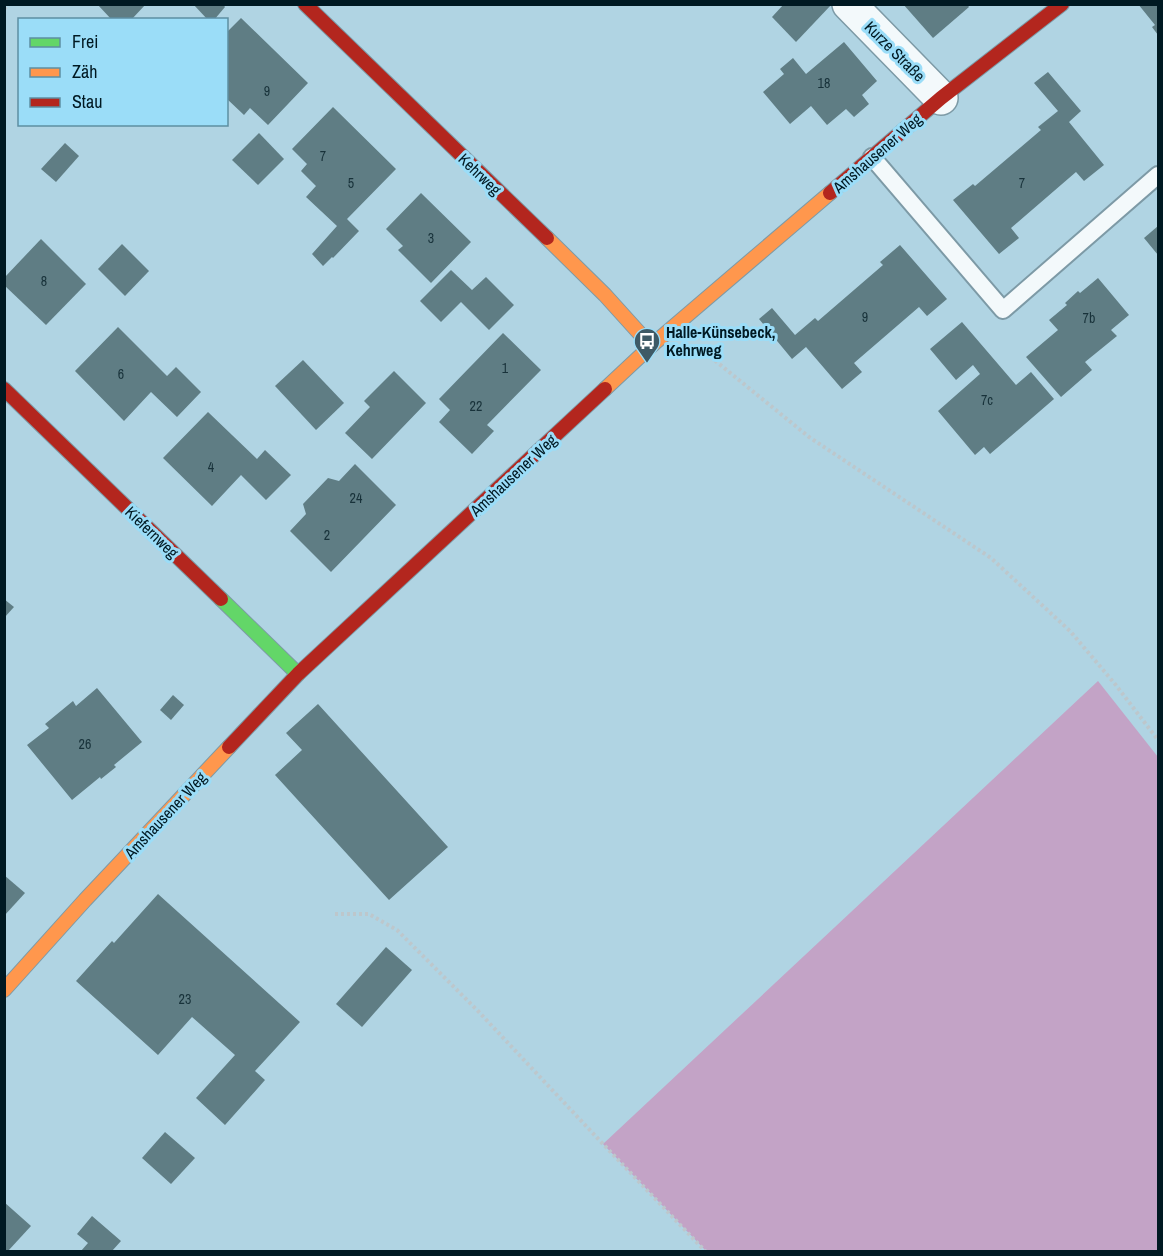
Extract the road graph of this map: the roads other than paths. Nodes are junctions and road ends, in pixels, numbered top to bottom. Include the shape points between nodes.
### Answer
1 (305, 4) edge
2 (849, 4) edge
3 (1062, 4) edge
4 (942, 98) junction
5 (872, 157) junction
6 (1158, 175) edge
7 (651, 346) junction
8 (4, 389) edge
9 (298, 674) junction
10 (4, 990) edge

1 - 7 street, Kehrweg via 605,295
2 - 4 street, Kurze Straße
3 - 4 street, Amshausener Weg
4 - 5 street, Amshausener Weg
5 - 6 lane via 1003,310
5 - 7 street, Amshausener Weg
7 - 9 street, Amshausener Weg
8 - 9 street, Kiefernweg
9 - 10 street, Amshausener Weg

